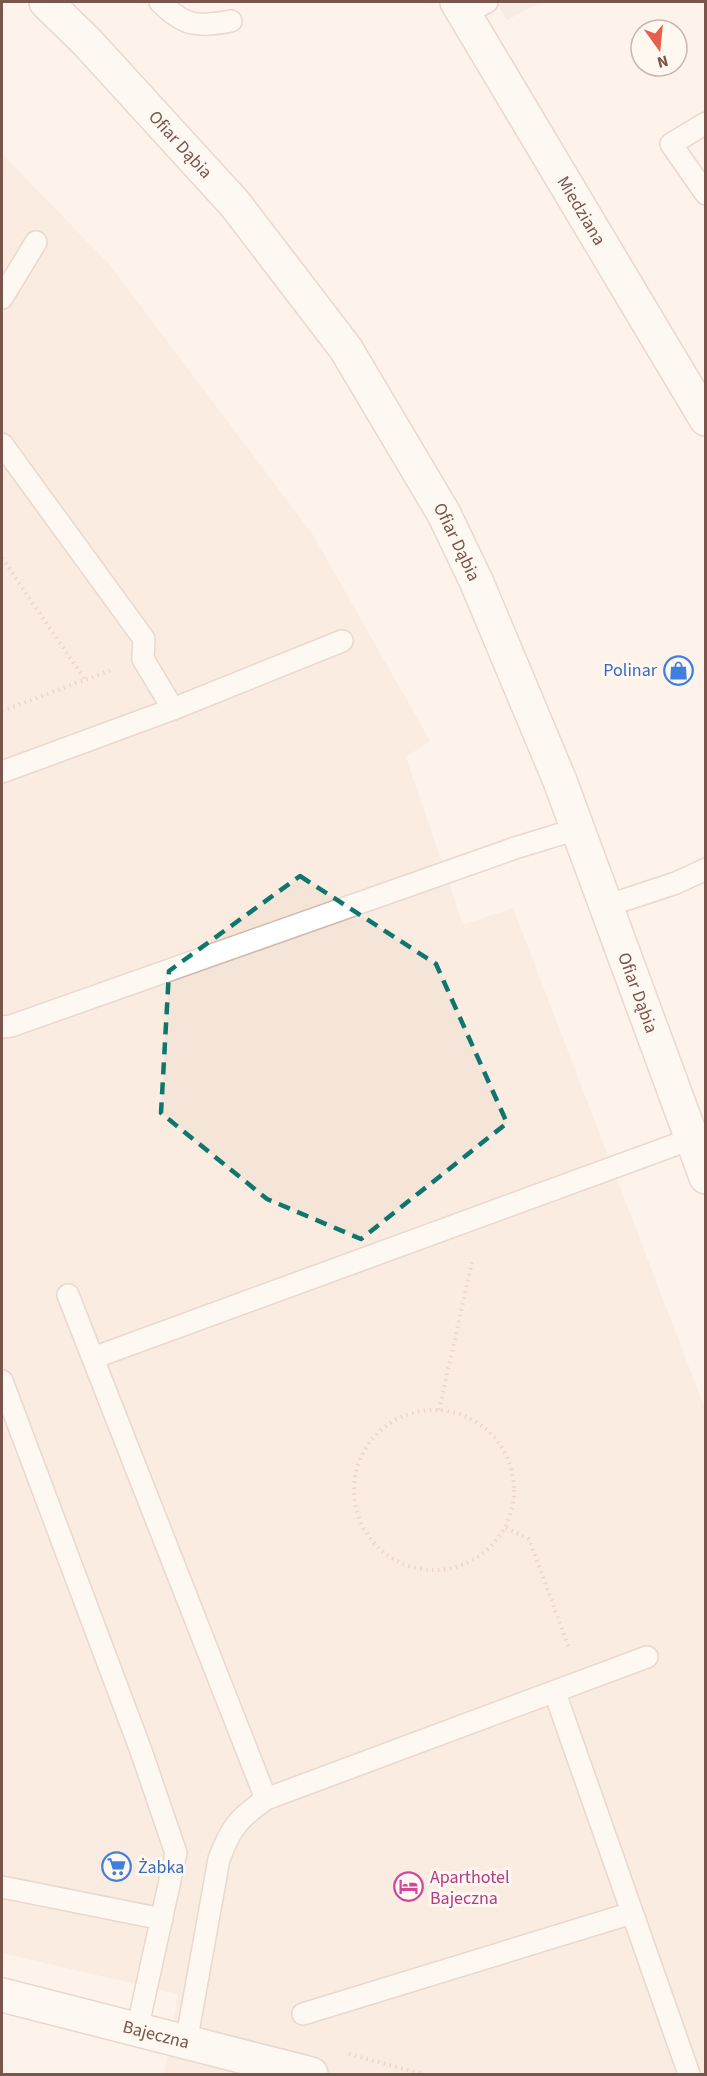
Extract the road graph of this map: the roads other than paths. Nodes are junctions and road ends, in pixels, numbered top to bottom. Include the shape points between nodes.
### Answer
1 (46, 2) edge
2 (160, 2) edge
3 (469, 6) edge
4 (231, 21) dead end
5 (705, 123) edge
6 (705, 194) edge
7 (36, 242) dead end
8 (2, 298) edge
9 (705, 419) edge
10 (2, 444) edge
11 (342, 641) dead end
12 (172, 709) junction
13 (2, 772) edge
14 (577, 829) junction
15 (705, 868) edge
16 (606, 906) junction
17 (2, 1027) edge
18 (691, 1139) junction
19 (705, 1177) edge
20 (68, 1295) dead end
21 (93, 1358) junction
22 (2, 1381) edge
23 (647, 1657) dead end
24 (555, 1693) junction
25 (266, 1799) junction
26 (2, 1887) edge
27 (632, 1913) junction
28 (162, 1919) junction
29 (2, 1995) edge
30 (303, 2014) dead end
31 (137, 2030) junction
32 (186, 2043) junction
33 (311, 2074) edge
34 (689, 2074) edge

1 - 14 street, Ofiar Dąbia via 235,204 346,349 449,524
2 - 4 lane via 188,23 204,26
3 - 9 street, Miedziana
5 - 6 lane via 671,144
7 - 8 lane
10 - 12 lane via 144,639 143,659
11 - 12 lane
12 - 13 lane
14 - 16 street, Ofiar Dąbia
14 - 17 lane
15 - 16 lane via 676,883
16 - 18 street, Ofiar Dąbia
18 - 19 street, Ofiar Dąbia
18 - 21 lane
20 - 21 lane
21 - 25 lane
22 - 28 lane via 176,1853
23 - 24 lane
24 - 25 lane
24 - 27 lane
25 - 32 lane via 245,1814 229,1833 219,1859
26 - 28 lane
27 - 30 lane
27 - 34 lane
28 - 31 lane
29 - 31 street, Bajeczna
31 - 32 street, Bajeczna
32 - 33 street, Bajeczna

